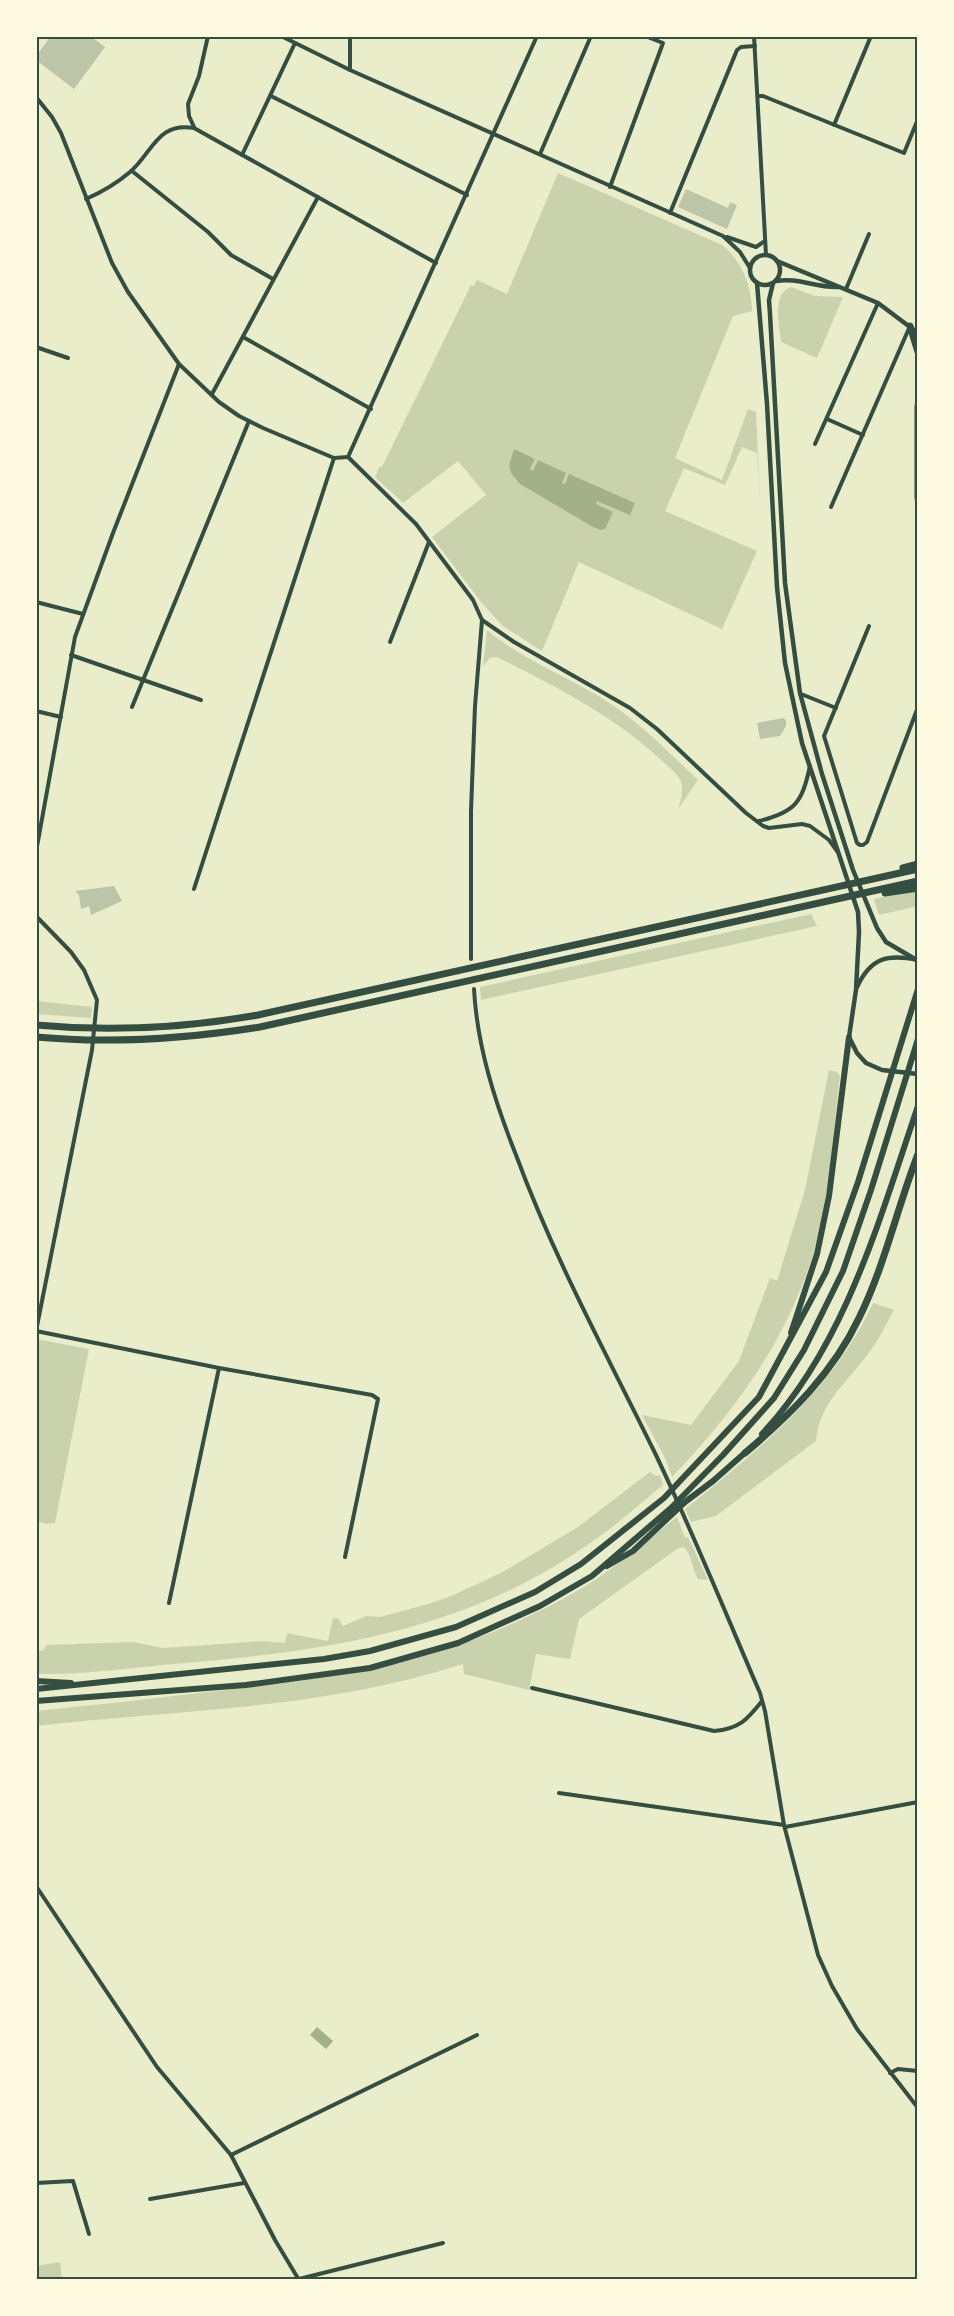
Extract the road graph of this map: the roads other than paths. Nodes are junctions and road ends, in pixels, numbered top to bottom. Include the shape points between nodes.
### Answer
1 (208, 36) edge
2 (281, 36) edge
3 (350, 36) edge
4 (537, 36) edge
5 (591, 36) edge
6 (645, 36) edge
7 (754, 36) edge
8 (871, 36) edge
9 (295, 43) junction
10 (755, 46) junction
11 (350, 70) junction
12 (271, 96) junction
13 (758, 96) junction
14 (36, 97) edge
15 (918, 119) edge
16 (834, 125) junction
17 (194, 128) junction
18 (494, 134) junction
19 (540, 154) junction
20 (242, 155) junction
21 (132, 171) junction
22 (610, 187) junction
23 (467, 195) junction
24 (318, 197) junction
25 (86, 199) junction
26 (670, 213) junction
27 (869, 234) dead end
28 (723, 236) junction
29 (765, 241) junction
30 (766, 255) junction
31 (777, 261) junction
32 (436, 263) junction
33 (750, 268) junction
34 (273, 279) junction
35 (775, 282) junction
36 (757, 283) junction
37 (843, 288) junction
38 (878, 303) junction
39 (918, 324) edge
40 (910, 326) junction
41 (918, 333) edge
42 (243, 337) junction
43 (36, 347) edge
44 (918, 352) edge
45 (68, 358) dead end
46 (179, 364) junction
47 (212, 394) junction
48 (918, 406) edge
49 (371, 409) junction
50 (827, 418) junction
51 (249, 421) junction
52 (863, 435) junction
53 (815, 444) dead end
54 (348, 457) junction
55 (334, 458) junction
56 (918, 498) edge
57 (831, 507) dead end
58 (429, 542) junction
59 (36, 602) edge
60 (83, 614) junction
61 (483, 620) junction
62 (869, 626) dead end
63 (390, 642) dead end
64 (71, 655) junction
65 (144, 680) junction
66 (800, 693) junction
67 (201, 700) dead end
68 (132, 707) dead end
69 (918, 707) edge
70 (836, 708) junction
71 (36, 711) edge
72 (61, 717) junction
73 (810, 766) junction
74 (759, 821) junction
75 (36, 852) edge
76 (839, 854) junction
77 (918, 864) edge
78 (918, 869) edge
79 (874, 877) junction
80 (918, 881) edge
81 (918, 888) edge
82 (194, 889) dead end
83 (876, 893) junction
84 (36, 916) edge
85 (471, 959) dead end
86 (916, 960) edge
87 (474, 989) dead end
88 (918, 989) edge
89 (856, 990) junction
90 (36, 1025) edge
91 (36, 1037) edge
92 (849, 1037) junction
93 (918, 1039) edge
94 (918, 1074) edge
95 (918, 1106) edge
96 (918, 1154) edge
97 (36, 1331) edge
98 (784, 1353) junction
99 (219, 1368) junction
100 (745, 1453) junction
101 (684, 1499) junction
102 (345, 1557) dead end
103 (169, 1603) dead end
104 (36, 1681) edge
105 (86, 1684) junction
106 (532, 1688) dead end
107 (36, 1689) edge
108 (38, 1701) edge
109 (762, 1701) junction
110 (559, 1793) dead end
111 (918, 1802) edge
112 (785, 1826) junction
113 (36, 1886) edge
114 (477, 2035) dead end
115 (918, 2070) edge
116 (890, 2073) junction
117 (918, 2108) edge
118 (231, 2155) junction
119 (36, 2183) edge
120 (244, 2183) junction
121 (150, 2199) dead end
122 (90, 2234) dead end
123 (443, 2243) dead end
124 (299, 2280) edge

1 - 17 street via 188,104
2 - 9 street
3 - 11 street
4 - 18 street
5 - 19 street
6 - 22 street via 663,43
7 - 10 street
8 - 16 street
9 - 11 street
9 - 12 street
10 - 13 street
10 - 26 street via 737,50
11 - 18 street
12 - 20 street
12 - 23 street
13 - 16 street
13 - 29 street
14 - 25 street via 61,133
15 - 16 street via 904,153
17 - 20 street
17 - 21 street via 182,126 163,133
18 - 19 street
18 - 23 street
19 - 22 street
20 - 24 street
21 - 25 street via 110,188
21 - 34 street via 231,255
22 - 26 street
23 - 32 street
24 - 32 street
24 - 34 street
25 - 46 street via 128,292
26 - 28 street
27 - 37 street
28 - 29 street via 756,247
28 - 33 street
29 - 30 street
30 - 31 street
30 - 33 street via 755,258
31 - 35 street via 780,269
31 - 37 street
32 - 49 street
33 - 36 street
34 - 42 street
35 - 36 street
35 - 37 street via 793,279 826,288
35 - 66 street via 769,300 785,583
36 - 73 street via 780,618 792,698
37 - 38 street
38 - 40 street
38 - 50 street
39 - 40 highway
40 - 41 street
40 - 44 highway
40 - 52 street
42 - 47 street
42 - 49 street
43 - 45 street
46 - 47 street
46 - 60 street
47 - 51 street
48 - 56 highway
49 - 54 street
50 - 52 street
50 - 53 street
51 - 55 street
51 - 65 street
52 - 57 street
54 - 55 street
54 - 58 street
55 - 82 street
58 - 61 street via 473,600
58 - 63 street
59 - 60 street
60 - 64 street
61 - 74 street via 630,708
61 - 85 street via 471,811
62 - 70 street
64 - 65 street
64 - 72 street
65 - 67 street
65 - 68 street
66 - 70 street
66 - 86 street via 853,870 877,928 886,942
69 - 70 street via 863,845 857,843 824,736
71 - 72 street
72 - 75 street
73 - 74 street via 804,791 793,808
73 - 76 street
74 - 76 street via 769,828 810,826 829,840
76 - 89 street via 858,912
77 - 79 highway
78 - 79 highway
79 - 90 highway via 239,1018 162,1028
80 - 83 highway
81 - 83 highway
83 - 91 highway via 260,1027 163,1040
84 - 97 street via 84,970 97,1000 92,1050
86 - 89 street via 892,957 876,962
87 - 109 street via 482,1053 533,1202 655,1454
88 - 98 highway via 826,1272
89 - 92 street
92 - 94 street via 866,1063 882,1070
92 - 98 highway via 818,1254
93 - 101 highway via 843,1272 804,1350 774,1398
95 - 100 highway via 861,1270 829,1336 790,1401
96 - 100 highway via 870,1292 845,1344 803,1400
97 - 99 street
98 - 105 highway via 759,1397 664,1498 581,1564 535,1592 456,1627 370,1651
99 - 102 street via 378,1399
99 - 103 street
100 - 101 highway
101 - 108 highway via 633,1551 540,1606 458,1643 370,1668 246,1685
104 - 105 highway
105 - 107 highway
106 - 109 street via 714,1731 730,1730 741,1724
109 - 112 street
110 - 112 street
111 - 112 street
112 - 116 street via 818,1955 857,2029
113 - 118 street via 157,2067
114 - 118 street
115 - 116 street via 898,2069
116 - 117 street
118 - 120 street
119 - 122 street via 74,2181
120 - 121 street
120 - 124 street
123 - 124 street

